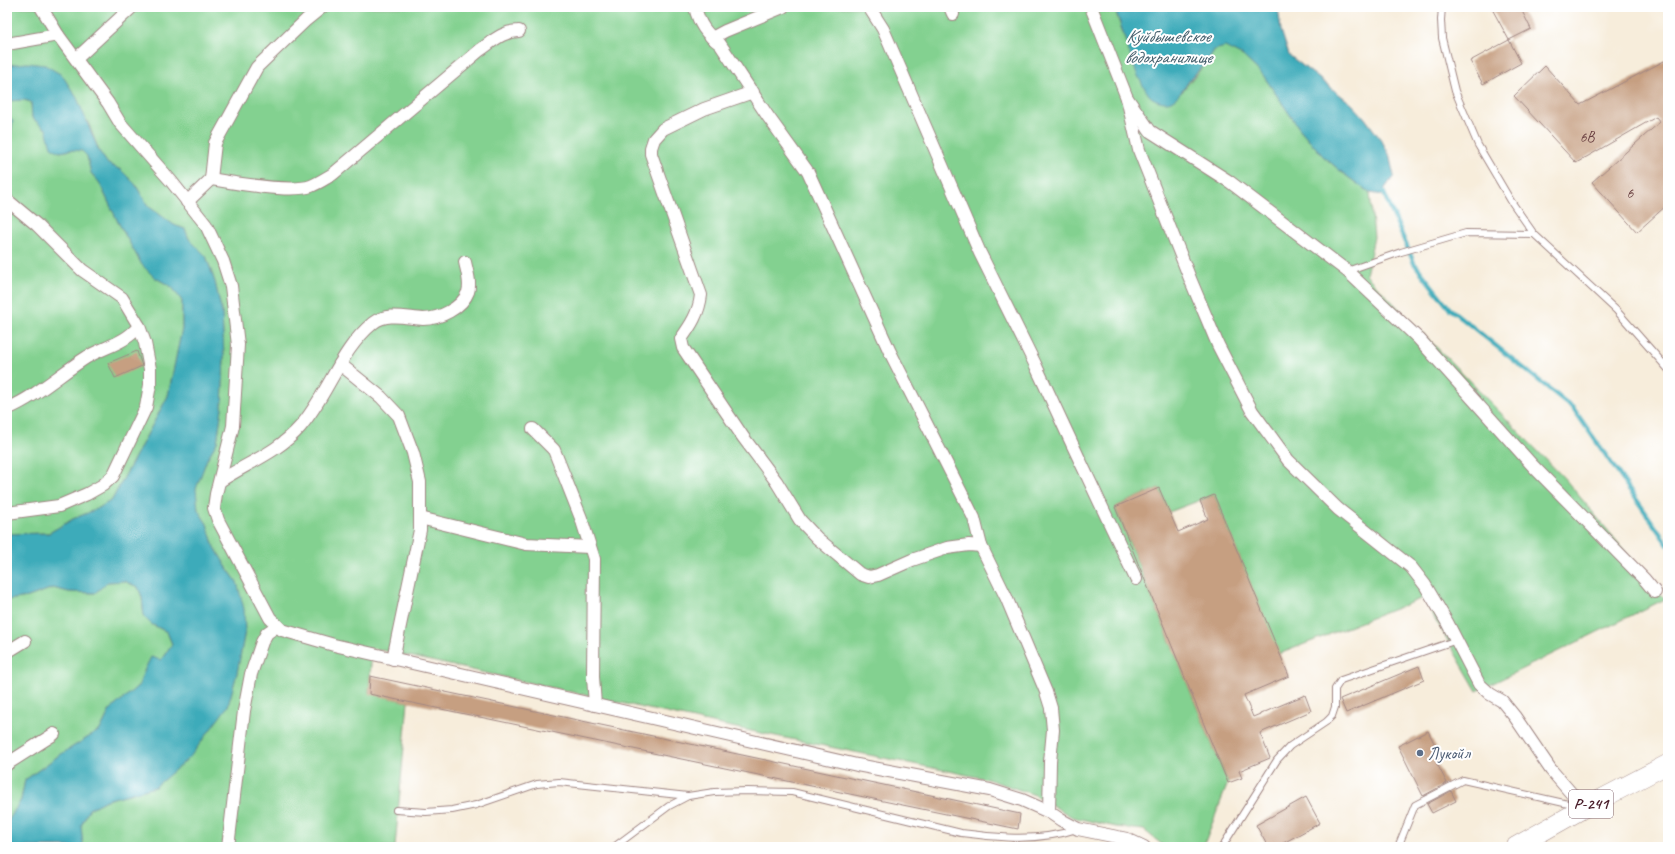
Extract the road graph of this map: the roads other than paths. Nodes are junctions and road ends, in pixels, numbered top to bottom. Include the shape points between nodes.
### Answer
1 (41, 7) edge
2 (132, 7) edge
3 (322, 7) edge
4 (695, 7) edge
5 (783, 7) edge
6 (869, 7) edge
7 (1091, 7) edge
8 (1442, 7) edge
9 (519, 31) dead end
10 (58, 35) junction
11 (712, 38) junction
12 (7, 44) edge
13 (76, 59) junction
14 (753, 92) junction
15 (1126, 98) junction
16 (211, 179) junction
17 (7, 200) edge
18 (187, 202) junction
19 (1534, 234) junction
20 (465, 262) dead end
21 (1347, 271) junction
22 (139, 326) junction
23 (340, 364) junction
24 (1668, 369) edge
25 (7, 409) edge
26 (533, 429) dead end
27 (220, 481) junction
28 (7, 512) edge
29 (420, 518) junction
30 (982, 546) junction
31 (590, 547) junction
32 (1136, 579) dead end
33 (1655, 592) dead end
34 (277, 626) junction
35 (1457, 640) junction
36 (25, 641) dead end
37 (7, 652) edge
38 (393, 659) junction
39 (595, 705) junction
40 (54, 734) dead end
41 (7, 764) edge
42 (1668, 764) edge
43 (688, 796) junction
44 (1584, 808) junction
45 (396, 810) dead end
46 (1049, 812) junction
47 (1078, 829) junction
48 (228, 847) edge
49 (614, 847) edge
50 (1144, 847) edge
51 (1222, 847) edge
52 (1398, 847) edge
53 (1515, 847) edge

1 - 10 street
2 - 13 street
3 - 16 street via 257,67 215,143
4 - 11 street via 698,21
5 - 11 street
6 - 32 street via 883,29 980,253
7 - 15 street
8 - 19 lane via 1442,38 1454,90 1478,145
9 - 16 street via 510,31 480,50 333,174 316,184 300,189 237,184
10 - 12 street
10 - 13 street
11 - 14 street via 720,44
13 - 18 street via 108,102 120,123
14 - 30 street via 808,172 890,352 974,518
14 - 30 street via 704,109 663,129 654,139 651,148 701,295 695,319 682,340 683,348 776,481 800,520 817,538 860,574 868,577 878,575 947,548
15 - 21 street via 1150,131 1230,182
15 - 35 street via 1139,150 1191,281 1218,344 1252,411 1288,460 1338,509 1411,567 1425,585
16 - 18 street
17 - 22 street via 37,225 82,270 122,298
18 - 27 street via 206,225 223,261 231,286 236,321 238,345 233,426
19 - 21 lane via 1466,233
19 - 24 lane via 1616,310
20 - 23 street via 469,280 468,292 460,304 430,318 381,318 359,337
21 - 33 street via 1419,339 1533,466
22 - 25 street via 133,334 100,350 51,384
22 - 28 street via 150,369 150,386 146,407 113,476 87,494 58,506
23 - 27 street via 319,402 300,428 264,457
23 - 29 street via 381,397 399,416 417,467 420,482
26 - 31 street via 554,450
27 - 34 street via 214,508 218,520 270,618
29 - 31 street via 526,544
29 - 38 street via 420,530
30 - 46 street via 1006,597 1051,708 1053,730
31 - 39 street via 595,574
34 - 38 street via 282,630 334,646
34 - 48 street via 267,632 252,674 244,711
35 - 44 street via 1479,684 1507,707 1551,770
35 - 51 lane via 1341,680 1335,689 1335,708 1332,716 1290,746 1277,760
36 - 37 street
38 - 39 street
39 - 46 street via 857,765 990,790
40 - 41 street
42 - 44 highway, Р-241
43 - 45 lane via 559,782 536,784 476,805 452,810
43 - 47 lane via 721,792 792,792 961,833 986,836 1016,838 1058,835
43 - 49 lane via 669,806
44 - 52 lane via 1463,780 1415,805
44 - 53 highway, Р-241
46 - 47 street
47 - 50 street via 1127,839

